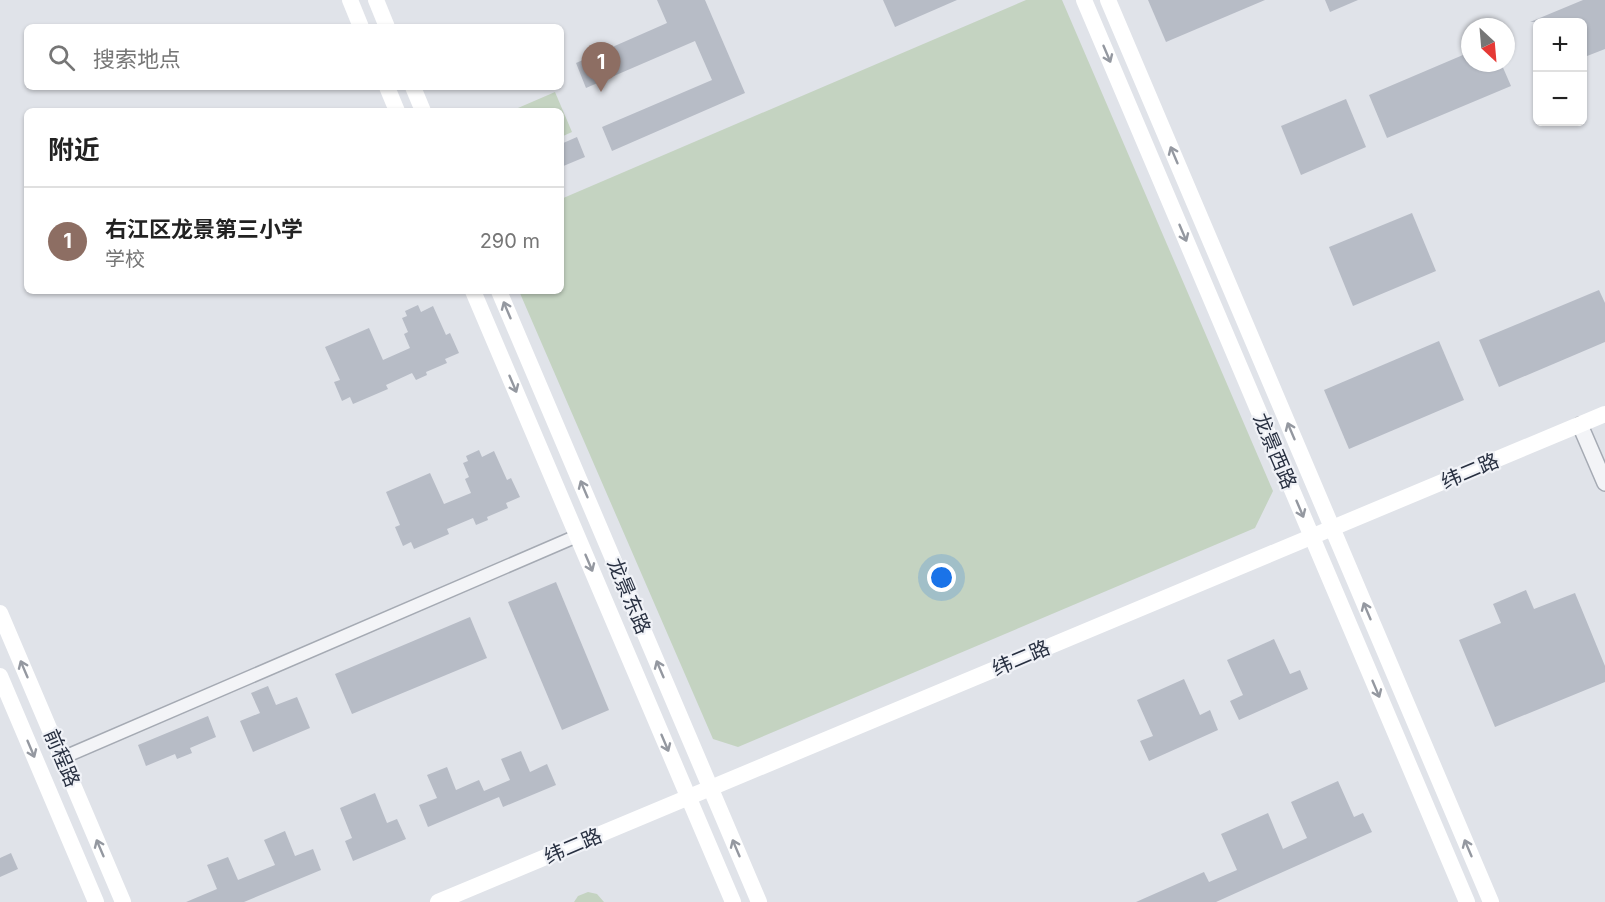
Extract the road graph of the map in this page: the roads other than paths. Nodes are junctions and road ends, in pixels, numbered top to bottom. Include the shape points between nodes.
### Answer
1 (350, 0) edge
2 (376, 0) edge
3 (1084, 0) edge
4 (1108, 0) edge
5 (361, 24) edge
6 (386, 24) edge
7 (388, 90) edge
8 (414, 90) edge
9 (396, 108) edge
10 (422, 108) edge
11 (474, 294) edge
12 (501, 294) edge
13 (1605, 414) edge
14 (1580, 425) junction
15 (1605, 483) edge
16 (1332, 528) junction
17 (577, 536) junction
18 (1312, 537) junction
19 (0, 613) edge
20 (0, 676) edge
21 (62, 758) junction
22 (710, 788) junction
23 (688, 798) junction
24 (441, 901) edge
25 (96, 902) edge
26 (123, 902) edge
27 (733, 902) edge
28 (759, 902) edge
29 (1467, 902) edge
30 (1491, 902) edge

1 - 5 main road
2 - 6 main road
3 -> 18 main road, 龙景西路
16 -> 4 main road, 龙景西路
7 - 9 main road
8 - 10 main road
11 -> 17 main road, 龙景东路
22 -> 12 main road, 龙景东路
13 - 14 main road, 纬二路
14 - 15 street
14 - 16 main road, 纬二路
16 - 18 main road, 纬二路
30 -> 16 main road, 龙景西路
17 - 21 street
17 -> 23 main road, 龙景东路
18 - 22 main road, 纬二路
18 -> 29 main road, 龙景西路
21 -> 19 main road, 前程路
20 -> 25 main road, 前程路
26 -> 21 main road, 前程路
22 - 23 main road, 纬二路
28 -> 22 main road, 龙景东路
23 - 24 main road, 纬二路
23 - 27 main road, 龙景东路

